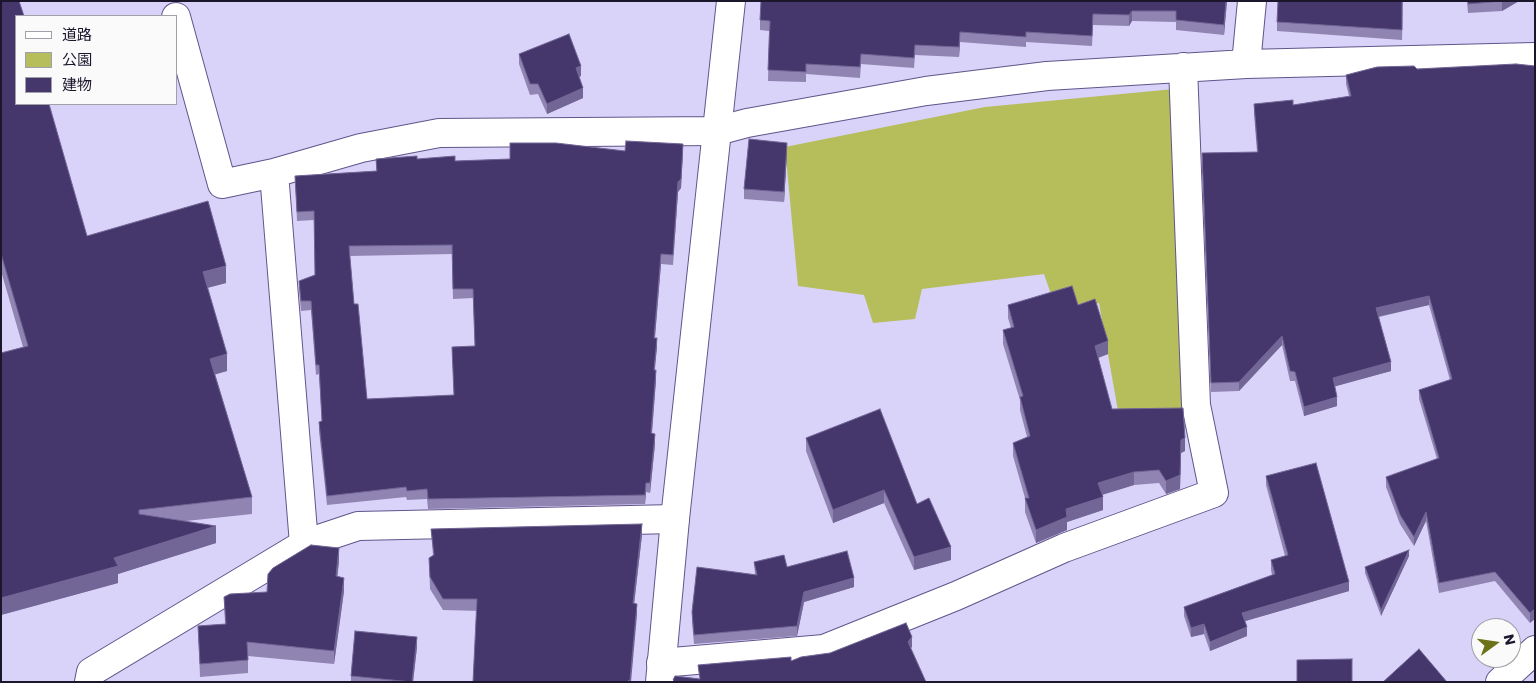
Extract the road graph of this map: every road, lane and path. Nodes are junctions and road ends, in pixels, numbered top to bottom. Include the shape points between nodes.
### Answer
1 (172, 1) edge
2 (731, 1) edge
3 (1252, 1) edge
4 (176, 15) edge
5 (178, 24) edge
6 (1535, 58) edge
7 (1246, 64) junction
8 (1184, 67) junction
9 (717, 131) junction
10 (274, 173) junction
11 (675, 519) junction
12 (304, 544) junction
13 (1535, 650) edge
14 (661, 672) edge
15 (89, 682) edge
16 (1500, 682) edge

1 - 4 street
2 - 9 street
3 - 7 street
5 - 10 street via 222,184
6 - 7 street
7 - 8 street
8 - 9 street via 1047,76 926,91
8 - 14 street via 1196,405 1214,493 1064,548 824,649
9 - 10 street via 439,132 361,148
9 - 11 street
10 - 12 street
11 - 12 street via 358,526
11 - 14 street
12 - 15 street via 91,672
13 - 16 street

